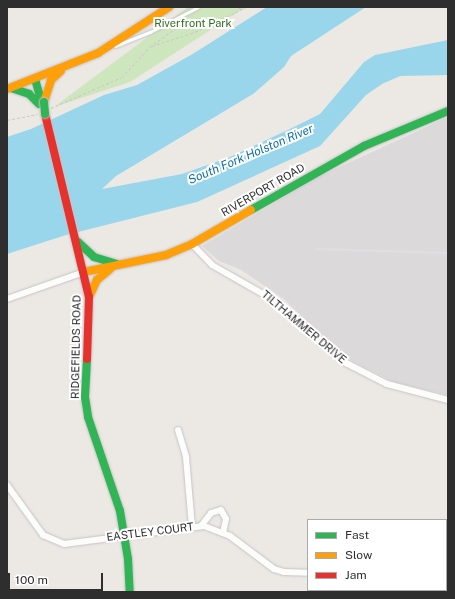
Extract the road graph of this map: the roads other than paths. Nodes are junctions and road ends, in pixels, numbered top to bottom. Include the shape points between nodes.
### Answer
1 (169, 7) edge
2 (198, 7) edge
3 (159, 10) edge
4 (98, 53) junction
5 (66, 67) junction
6 (35, 79) junction
7 (9, 88) edge
8 (43, 107) junction
9 (448, 111) edge
10 (78, 242) junction
11 (192, 244) junction
12 (124, 264) junction
13 (84, 272) junction
14 (89, 298) junction
15 (7, 299) edge
16 (448, 400) edge
17 (178, 430) dead end
18 (7, 485) edge
19 (192, 526) junction
20 (201, 526) junction
21 (223, 533) junction
22 (125, 534) junction
23 (307, 572) edge
24 (130, 592) edge

1 - 3 main road
2 - 4 lane via 150,32
3 - 4 main road
4 - 5 main road
5 - 6 main road
5 - 8 main road via 52,80
6 - 7 main road
6 - 8 main road, RIDGEFIELDS ROAD
7 - 8 main road via 29,94
8 - 10 main road, RIDGEFIELDS ROAD
9 - 11 main road, RIVERPORT ROAD via 364,146
10 - 12 main road via 94,257
10 - 13 main road, RIDGEFIELDS ROAD
11 - 12 main road, RIVERPORT ROAD via 166,255
11 - 16 street, TILTHAMMER DRIVE via 212,265 277,302 346,362 387,384
12 - 13 main road, RIVERPORT ROAD
12 - 14 main road via 102,274 93,286
13 - 14 main road, RIDGEFIELDS ROAD
13 - 15 street
14 - 22 main road, RIDGEFIELDS ROAD via 85,398
17 - 19 street via 186,457
18 - 22 street, EASTLEY COURT via 34,524 51,540 64,544
19 - 20 street, EASTLEY COURT
19 - 22 street, EASTLEY COURT
20 - 21 street, EASTLEY COURT
20 - 21 street via 211,513 221,510 226,519
21 - 23 street, EASTLEY COURT via 274,569 298,574
22 - 24 main road, RIDGEFIELDS ROAD

